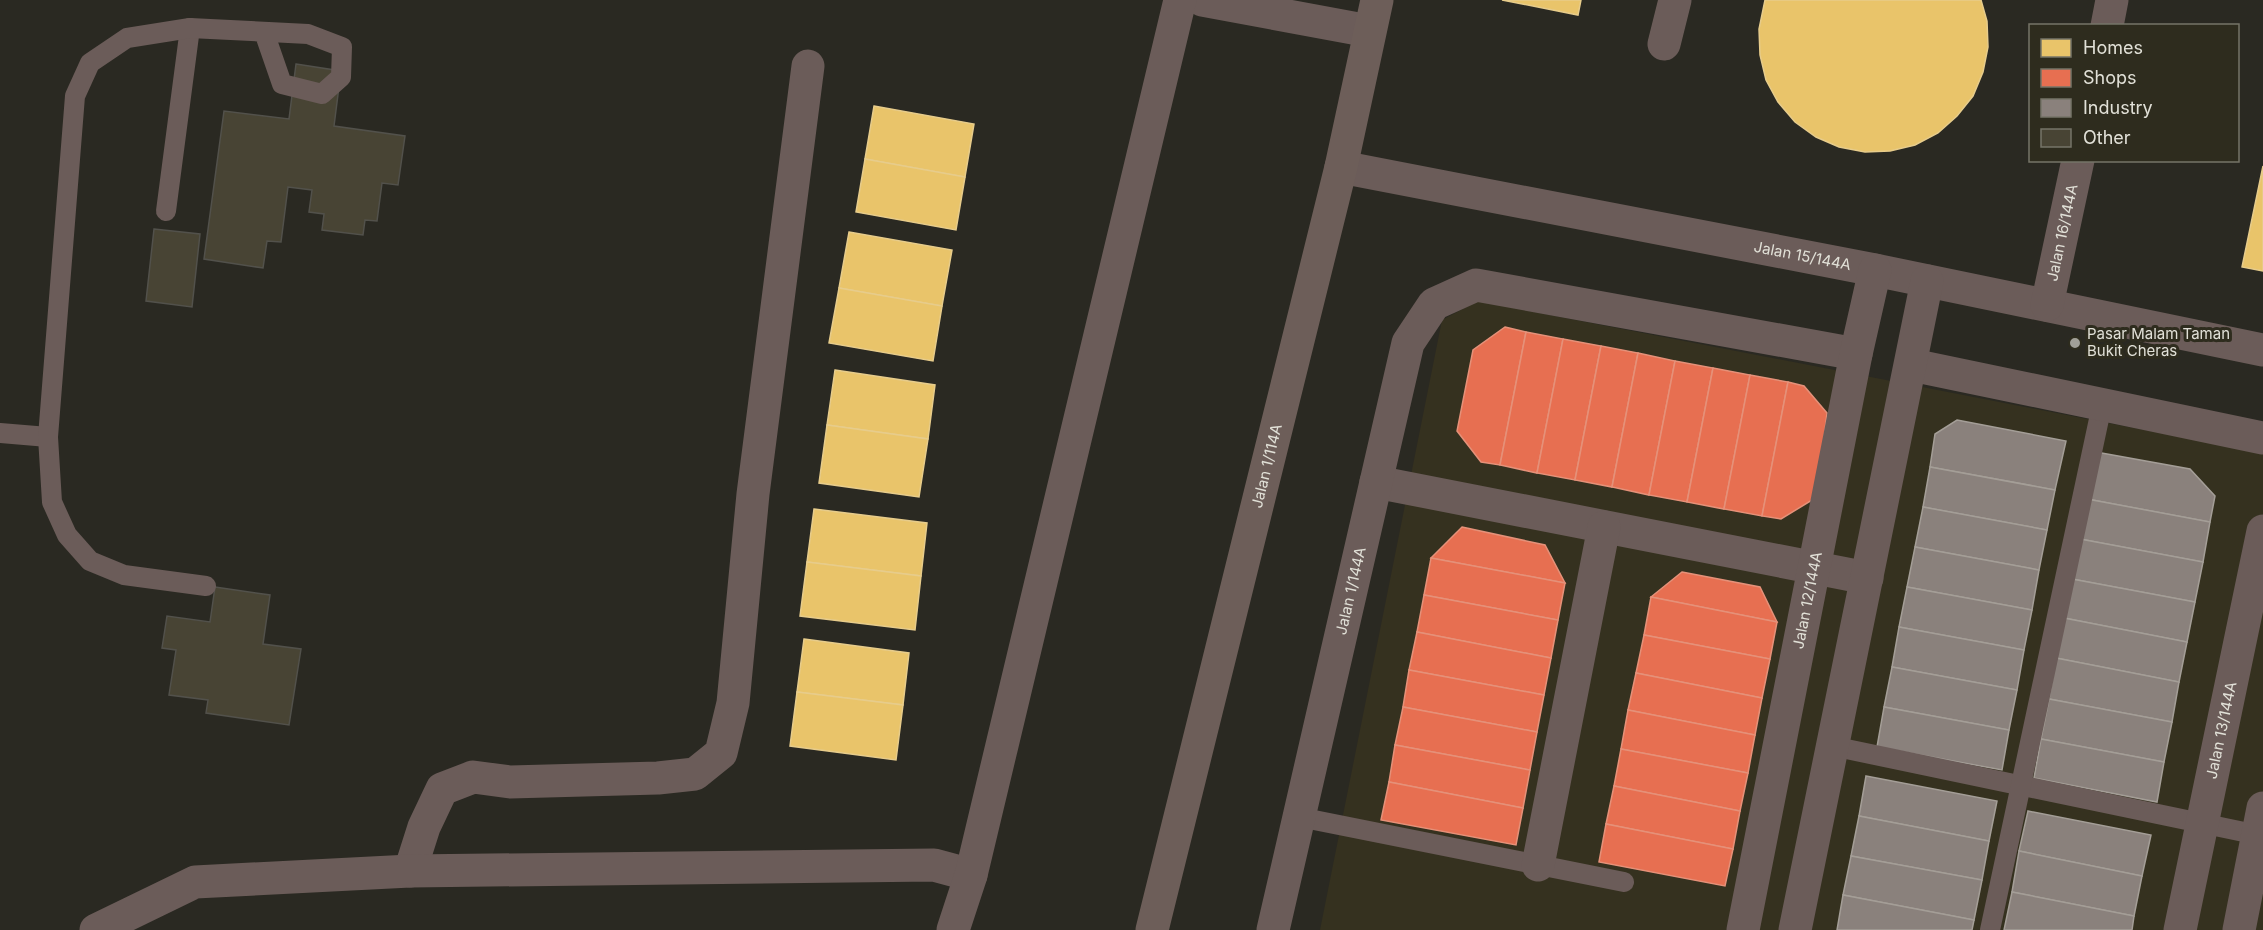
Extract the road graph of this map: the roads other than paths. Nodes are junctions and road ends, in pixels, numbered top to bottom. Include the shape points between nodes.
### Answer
1 (1180, 0) edge
2 (1202, 0) edge
3 (1377, 0) edge
4 (1675, 0) edge
5 (2112, 0) edge
6 (2107, 24) edge
7 (190, 28) junction
8 (1369, 31) junction
9 (264, 32) dead end
10 (1664, 44) dead end
11 (808, 66) dead end
12 (2078, 162) edge
13 (1341, 167) junction
14 (166, 211) dead end
15 (1875, 270) junction
16 (1927, 281) junction
17 (2047, 305) junction
18 (2263, 350) edge
19 (1856, 354) junction
20 (1912, 365) junction
21 (2102, 405) junction
22 (0, 433) edge
23 (48, 436) junction
24 (2263, 438) edge
25 (1376, 482) junction
26 (1604, 526) junction
27 (2263, 531) edge
28 (1815, 568) junction
29 (1867, 578) junction
30 (206, 586) dead end
31 (1832, 746) junction
32 (2022, 786) junction
33 (1299, 818) junction
34 (2204, 824) junction
35 (2261, 827) edge
36 (1538, 865) junction
37 (410, 871) junction
38 (971, 874) junction
39 (1624, 882) dead end
40 (96, 930) edge
41 (953, 930) edge
42 (1152, 930) edge
43 (1273, 930) edge
44 (1743, 930) edge
45 (1796, 930) edge
46 (1990, 930) edge
47 (2180, 930) edge
48 (2239, 930) edge

1 - 38 street
2 - 8 street
3 - 8 street, Jalan 1/114A
4 - 10 street
5 - 6 street
7 - 9 lane
7 - 14 lane
7 - 23 lane via 127,38 90,63 75,96
8 - 13 street, Jalan 1/114A
11 - 37 street via 753,494 733,703 721,753 695,774 658,778 510,782 473,777 442,789
12 - 17 street, Jalan 16/144A
13 - 15 street, Jalan 15/144A
13 - 42 street, Jalan 1/114A
15 - 16 street, Jalan 15/144A
15 - 19 street, Jalan 12/144A
16 - 17 street, Jalan 15/144A
16 - 20 street
17 - 18 street, Jalan 15/144A
19 - 25 street, Jalan 1/144A via 1476,285 1434,304 1408,343
19 - 28 street, Jalan 12/144A
20 - 21 street
20 - 29 street
21 - 24 street
21 - 32 lane
22 - 23 lane
23 - 30 lane via 52,502 67,535 90,561 124,575
25 - 26 street
25 - 33 street, Jalan 1/144A
26 - 28 street
26 - 36 street
27 - 34 street, Jalan 13/144A
28 - 29 street
28 - 44 street, Jalan 12/144A
29 - 31 street
31 - 32 lane
31 - 45 street
32 - 34 lane
32 - 46 lane
33 - 36 lane
33 - 43 street, Jalan 1/144A
34 - 35 lane
34 - 47 street, Jalan 13/144A
35 - 48 street
36 - 39 lane
37 - 38 street via 934,865
37 - 40 street via 195,882
38 - 41 street

